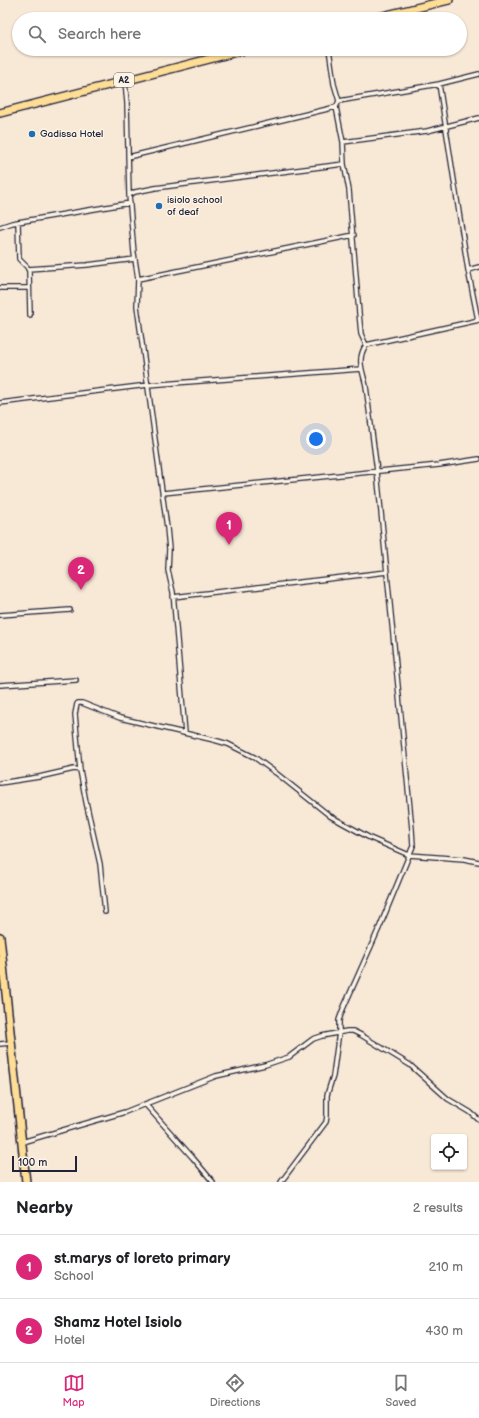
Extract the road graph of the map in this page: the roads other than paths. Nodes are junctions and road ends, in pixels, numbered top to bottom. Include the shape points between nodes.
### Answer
1 (449, 0) edge
2 (429, 2) edge
3 (394, 12) edge
4 (220, 56) edge
5 (330, 56) edge
6 (479, 74) edge
7 (124, 80) junction
8 (439, 84) junction
9 (339, 101) junction
10 (336, 107) junction
11 (0, 113) edge
12 (479, 118) edge
13 (446, 126) junction
14 (343, 142) junction
15 (128, 157) junction
16 (344, 164) junction
17 (129, 195) junction
18 (130, 203) junction
19 (18, 222) junction
20 (0, 227) edge
21 (354, 235) junction
22 (135, 259) junction
23 (479, 267) edge
24 (28, 269) junction
25 (468, 270) junction
26 (138, 279) junction
27 (0, 288) edge
28 (29, 288) junction
29 (30, 315) dead end
30 (479, 320) edge
31 (366, 346) junction
32 (361, 369) junction
33 (148, 385) junction
34 (0, 403) edge
35 (479, 458) edge
36 (377, 471) junction
37 (163, 493) junction
38 (387, 572) junction
39 (173, 597) junction
40 (70, 610) dead end
41 (0, 615) edge
42 (76, 680) dead end
43 (0, 686) edge
44 (185, 733) junction
45 (80, 770) junction
46 (0, 783) edge
47 (409, 855) junction
48 (479, 862) edge
49 (105, 912) dead end
50 (0, 937) edge
51 (340, 1032) junction
52 (12, 1043) junction
53 (0, 1044) edge
54 (145, 1104) junction
55 (479, 1120) edge
56 (22, 1142) junction
57 (26, 1182) edge
58 (213, 1182) edge
59 (281, 1182) edge

1 - 2 highway
2 - 3 highway
4 - 7 highway, A2
5 - 9 street
6 - 8 street
7 - 11 highway, A2
7 - 15 street
8 - 9 street
8 - 13 street
9 - 10 street
10 - 14 street
10 - 15 street
12 - 13 street
13 - 14 street
13 - 25 street
14 - 16 street
15 - 17 street
16 - 17 street via 155,188
16 - 21 street
17 - 18 street
18 - 19 street
18 - 22 street
19 - 20 street
19 - 24 street via 20,259
21 - 26 street
21 - 31 street via 361,334
22 - 24 street
22 - 26 street
23 - 25 street
24 - 28 street
25 - 30 street
26 - 33 street via 137,306
27 - 28 street
28 - 29 street
30 - 31 street
31 - 32 street
32 - 33 street
32 - 36 street via 366,386
33 - 34 street
33 - 37 street
35 - 36 street
36 - 37 street
36 - 38 street
37 - 39 street via 168,570
38 - 39 street
38 - 47 street via 412,829 413,846
39 - 44 street
40 - 41 street
42 - 43 street
44 - 45 street via 120,718 78,703 75,714
44 - 47 street via 242,750 272,769 330,816 370,838
45 - 46 street
45 - 49 street via 100,864
47 - 48 street
47 - 51 street via 343,1009 339,1020
50 - 52 highway
51 - 54 street via 313,1040 289,1057 216,1076
51 - 55 street via 353,1031 410,1065 448,1099
51 - 59 street via 333,1076 326,1095 326,1122
52 - 53 street
52 - 56 highway
54 - 56 street
54 - 58 street
56 - 57 highway

